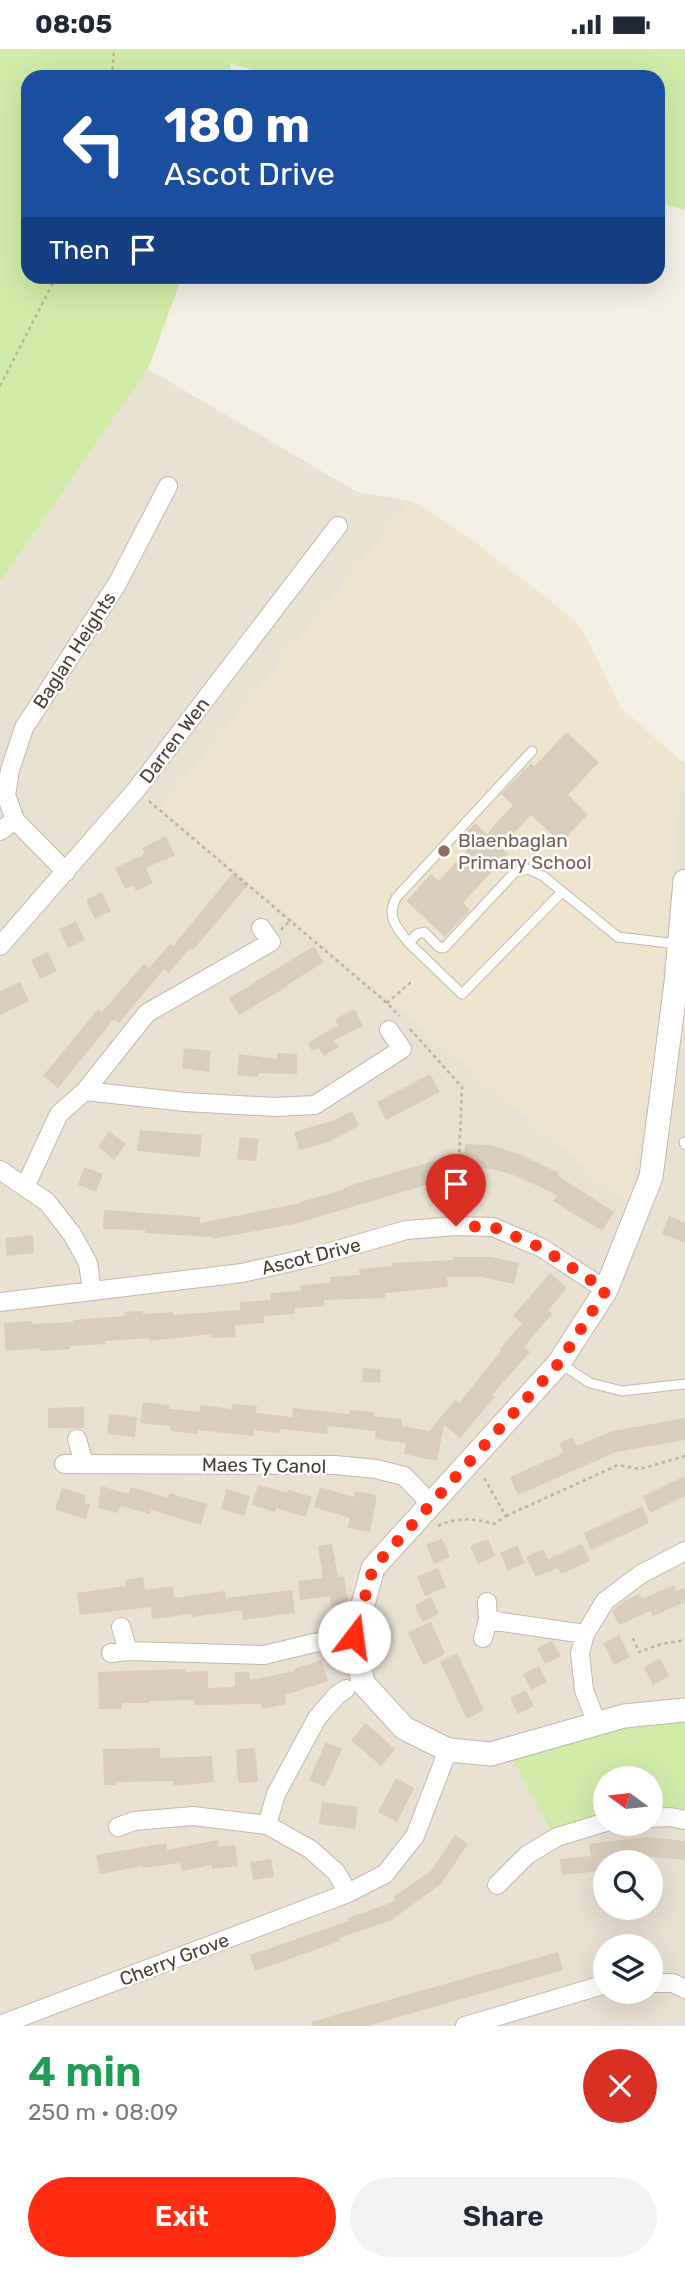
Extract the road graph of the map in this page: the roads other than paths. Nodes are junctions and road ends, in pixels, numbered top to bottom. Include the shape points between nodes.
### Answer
1 (169, 486) dead end
2 (338, 526) dead end
3 (532, 751) dead end
4 (15, 820) junction
5 (0, 831) edge
6 (66, 873) junction
7 (685, 881) edge
8 (562, 892) junction
9 (261, 928) dead end
10 (409, 943) junction
11 (679, 944) junction
12 (0, 946) edge
13 (388, 1030) dead end
14 (85, 1091) junction
15 (0, 1170) edge
16 (25, 1187) junction
17 (606, 1290) junction
18 (92, 1291) junction
19 (0, 1302) edge
20 (559, 1363) junction
21 (685, 1384) edge
22 (77, 1439) dead end
23 (84, 1463) junction
24 (64, 1464) dead end
25 (434, 1515) junction
26 (685, 1551) edge
27 (121, 1627) dead end
28 (585, 1634) junction
29 (354, 1637) junction
30 (483, 1638) dead end
31 (344, 1697) dead end
32 (685, 1710) edge
33 (597, 1724) junction
34 (448, 1750) junction
35 (663, 1817) edge
36 (127, 1818) dead end
37 (685, 1820) edge
38 (267, 1825) junction
39 (593, 1826) edge
40 (497, 1885) dead end
41 (348, 1893) junction
42 (663, 1983) edge
43 (593, 1988) edge
44 (685, 1989) edge
45 (0, 2025) edge
46 (465, 2026) edge

1 - 4 street, Baglan Heights via 117,584 24,728 6,795
2 - 6 street, Darren Wen via 136,790
3 - 10 lane via 396,898 392,918
4 - 5 street
4 - 6 street
6 - 12 street, Darren Wen
7 - 11 street
8 - 10 lane via 534,871 522,869 444,948 424,932
8 - 10 lane via 462,994
8 - 11 lane via 618,937
9 - 14 street via 271,942 147,1013
11 - 17 street via 651,1177
13 - 14 street via 402,1049 315,1105 262,1107
14 - 16 street via 59,1114
15 - 16 street
16 - 18 street via 47,1202 72,1234 88,1263
17 - 18 street, Ascot Drive via 542,1248 493,1227 456,1226 406,1230 242,1273
17 - 20 street
18 - 19 street, Ascot Drive
20 - 21 lane via 590,1383 622,1391
20 - 25 street via 473,1459
22 - 23 street
23 - 24 street, Maes Ty Canol
23 - 25 street, Maes Ty Canol via 376,1469 404,1476
25 - 29 street via 373,1568
26 - 28 street via 641,1574 605,1601
27 - 29 street via 119,1652 264,1654
28 - 30 street via 488,1611
28 - 33 street via 580,1653 584,1690
29 - 34 street via 363,1683 404,1728
31 - 38 street via 317,1718 276,1794
32 - 33 street via 624,1716
33 - 34 street via 491,1755
34 - 41 street, Cherry Grove via 415,1836 385,1874
35 - 37 street
36 - 38 street via 193,1816
38 - 41 street via 310,1849 336,1872
39 - 40 street via 557,1837 527,1855 515,1875
41 - 45 street, Cherry Grove
42 - 44 street
43 - 46 street

